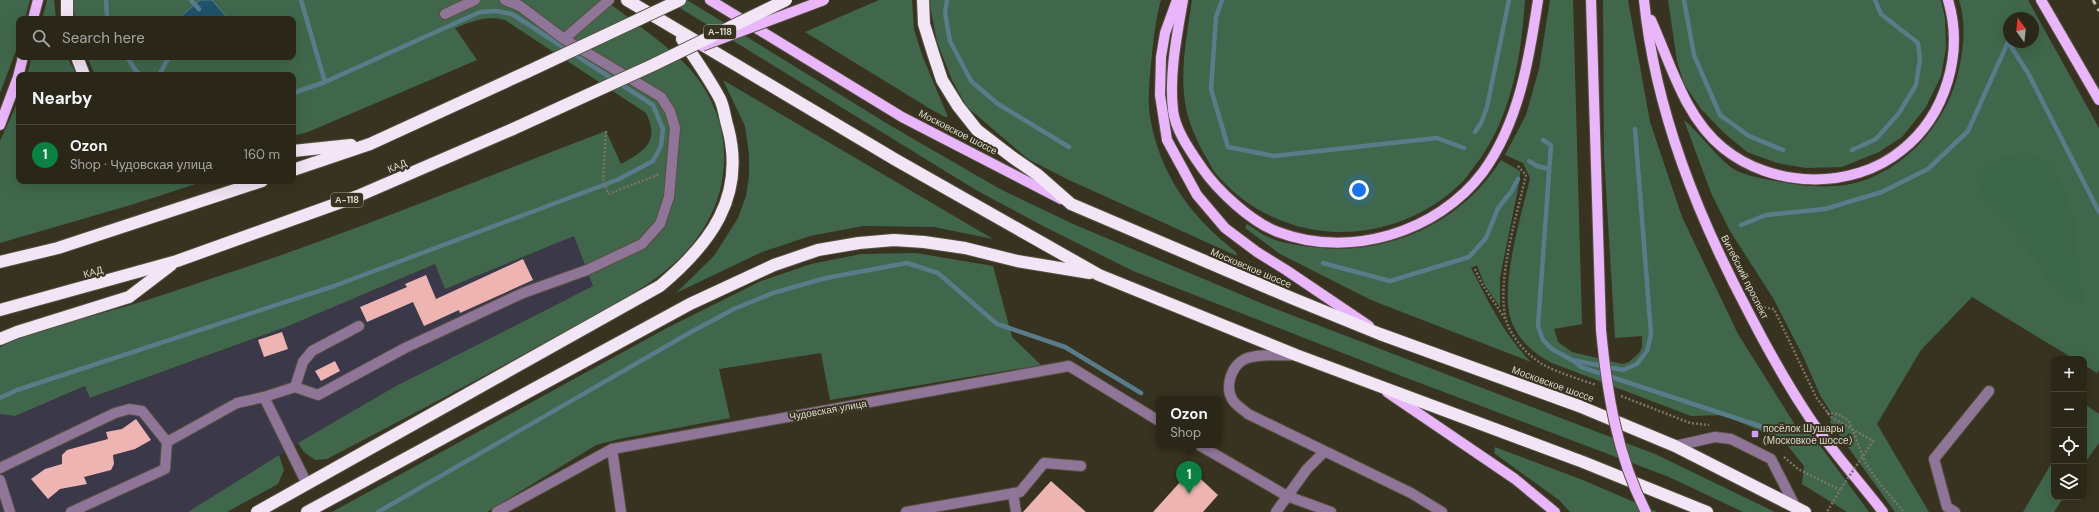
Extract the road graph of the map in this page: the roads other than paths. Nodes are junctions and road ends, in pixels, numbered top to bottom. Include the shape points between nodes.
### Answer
1 (38, 0) edge
2 (67, 0) edge
3 (475, 0) edge
4 (505, 0) edge
5 (609, 0) edge
6 (627, 0) edge
7 (665, 0) edge
8 (680, 0) edge
9 (710, 0) edge
10 (786, 0) edge
11 (824, 0) edge
12 (923, 0) edge
13 (1177, 0) edge
14 (1182, 0) edge
15 (1538, 0) edge
16 (1591, 0) edge
17 (1948, 0) edge
18 (2041, 0) edge
19 (1644, 3) edge
20 (444, 14) dead end
21 (34, 16) edge
22 (67, 16) edge
23 (630, 25) junction
24 (677, 31) junction
25 (564, 39) junction
26 (22, 60) edge
27 (78, 60) edge
28 (653, 65) junction
29 (19, 72) edge
30 (83, 72) edge
31 (16, 81) edge
32 (2099, 100) edge
33 (0, 125) edge
34 (370, 144) junction
35 (296, 151) edge
36 (296, 169) edge
37 (253, 184) edge
38 (1071, 204) junction
39 (177, 261) junction
40 (0, 262) edge
41 (1099, 275) junction
42 (0, 310) edge
43 (359, 326) dead end
44 (1380, 334) junction
45 (0, 339) edge
46 (1296, 355) junction
47 (1379, 386) junction
48 (295, 387) junction
49 (1989, 391) dead end
50 (264, 398) junction
51 (1156, 419) edge
52 (167, 442) junction
53 (1675, 446) junction
54 (1203, 448) edge
55 (612, 449) junction
56 (1324, 452) junction
57 (1081, 466) dead end
58 (0, 468) edge
59 (0, 480) edge
60 (307, 484) junction
61 (1013, 493) junction
62 (1287, 496) junction
63 (1800, 509) edge
64 (938, 510) edge
65 (501, 511) edge
66 (10, 512) edge
67 (71, 512) edge
68 (257, 512) edge
69 (307, 512) edge
70 (621, 512) edge
71 (906, 512) edge
72 (1016, 512) edge
73 (1276, 512) edge
74 (1331, 512) edge
75 (1442, 512) edge
76 (1555, 512) edge
77 (1646, 512) edge
78 (1707, 512) edge
79 (1883, 512) edge
80 (1955, 512) edge

1 - 21 main road
2 - 22 highway
3 - 20 street
4 - 25 street via 520,6
5 - 25 street
6 - 24 highway
7 - 23 highway, bridge
8 - 23 highway, bridge
9 - 38 main road, Московское шоссе via 902,117
10 - 28 highway, КАД / А-118, bridge
11 - 28 main road, bridge
12 - 38 highway via 924,24 933,53 942,80 958,106 977,130 1038,175
13 - 44 main road via 1165,33 1161,57 1160,95 1167,140 1197,195 1225,228
14 - 15 main road via 1173,59 1173,111 1191,152 1212,183 1242,210 1277,231 1325,241 1354,242 1395,234 1422,223 1469,188 1482,172 1496,152 1514,114 1529,57
16 - 77 main road, bridge via 1601,330 1615,427 1634,486
17 - 19 main road via 1952,12 1953,58 1946,90 1935,113 1903,150 1884,162 1868,170 1840,178 1815,180 1789,178 1753,167 1735,157 1708,134 1681,90
18 - 32 main road
19 - 79 main road, Витебский проспект via 1664,109 1689,184 1722,263 1778,368 1810,418
23 - 34 highway, bridge
24 - 41 highway via 896,160
24 - 60 highway via 720,100 730,136 734,165 729,199 699,248 686,264 660,286
25 - 48 street via 661,97 670,111 675,128 672,169 669,197 660,224 642,244 587,270 523,293 405,348 318,394
26 - 29 main road
27 - 30 highway
28 - 39 highway, КАД / А-118, bridge via 358,196
31 - 33 main road
34 - 35 highway
34 - 36 highway
37 - 40 highway via 58,248
38 - 44 highway, Московское шоссе
39 - 42 highway, КАД / А-118
39 - 45 highway via 129,297
41 - 46 highway
41 - 69 highway via 924,242 859,242 818,250 774,265 690,304
43 - 48 street via 312,351 303,362
44 - 53 highway, Московское шоссе via 1580,406
46 - 47 highway
46 - 56 street via 1246,359 1237,365 1229,388 1233,400 1248,414
47 - 76 main road via 1515,479
47 - 78 highway
48 - 50 street
49 - 80 street via 1934,459 1947,507
50 - 52 street via 237,403
50 - 60 street
51 - 55 street, Чудовская улица via 1069,366
52 - 58 street via 142,411 129,409 115,413
52 - 67 street via 165,468
53 - 63 highway, Московское шоссе
53 - 63 street via 1715,437 1737,441 1771,459
54 - 62 street
55 - 65 street, Чудовская улица
55 - 70 street
56 - 62 street via 1307,468
56 - 75 street via 1411,493
57 - 61 street via 1044,463 1020,492
59 - 66 street
60 - 68 highway
61 - 64 street
61 - 72 street
62 - 73 street
62 - 74 street
64 - 71 street

